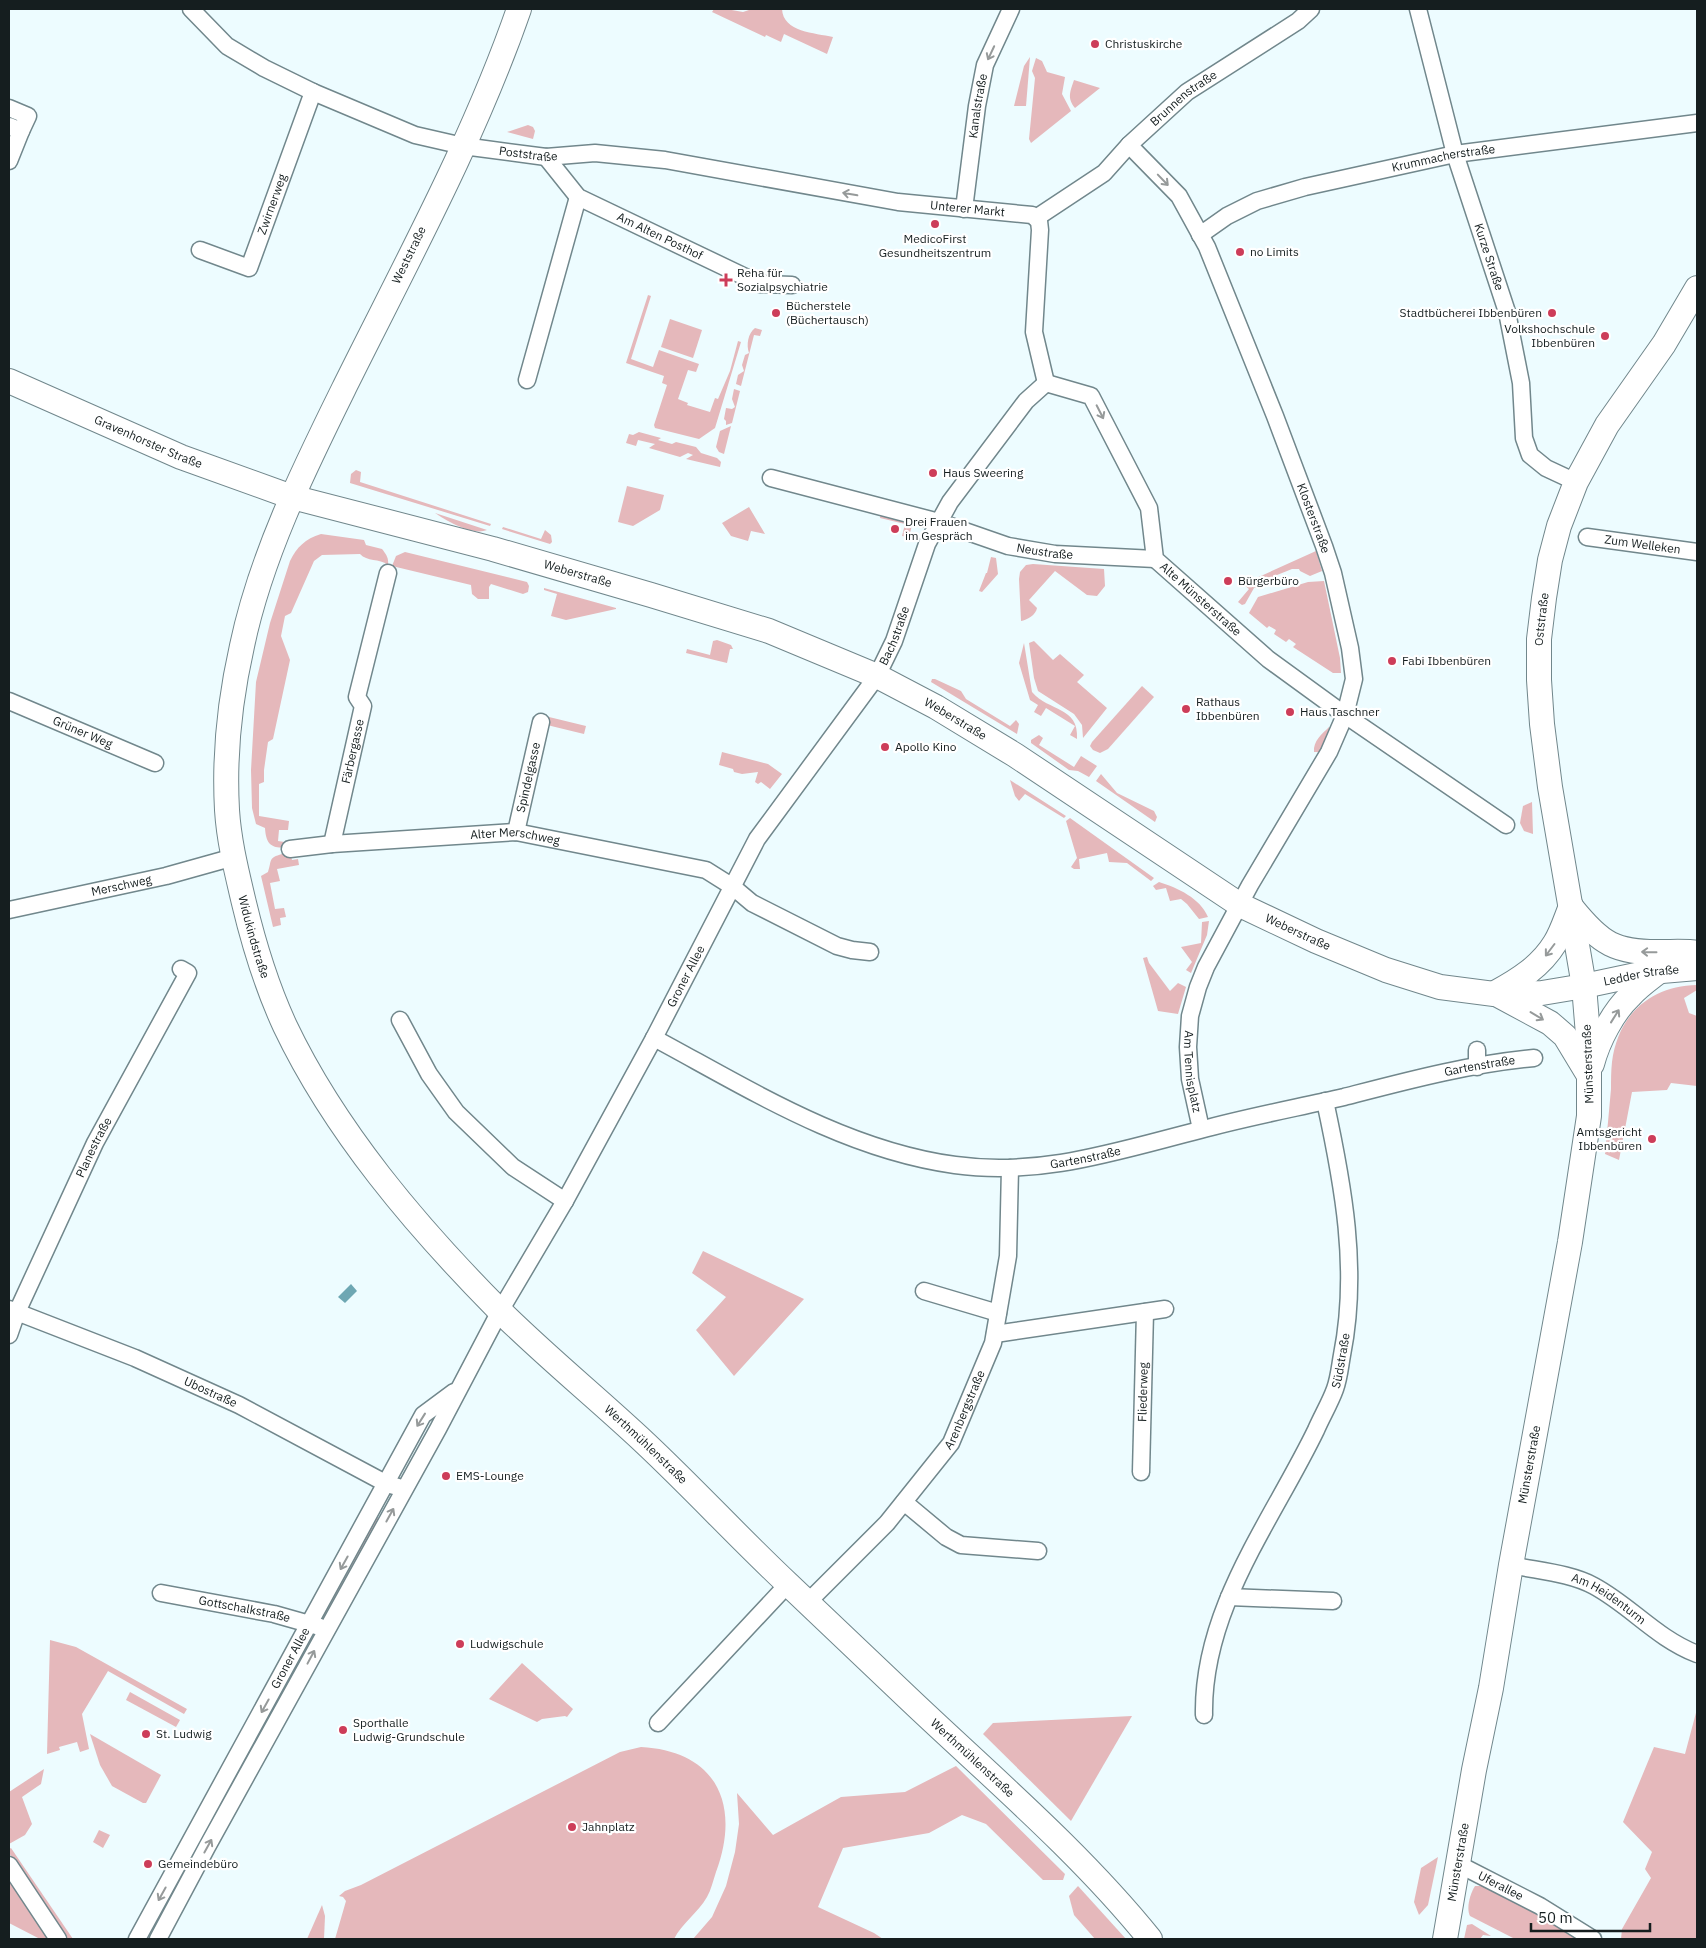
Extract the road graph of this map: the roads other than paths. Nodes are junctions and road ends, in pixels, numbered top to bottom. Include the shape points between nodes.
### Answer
1 (191, 9) edge
2 (518, 9) edge
3 (1011, 9) edge
4 (1311, 9) edge
5 (1418, 9) edge
6 (314, 92) junction
7 (9, 108) edge
8 (1697, 123) edge
9 (15, 129) edge
10 (1129, 144) junction
11 (463, 146) junction
12 (1455, 154) junction
13 (546, 157) junction
14 (9, 160) edge
15 (578, 197) junction
16 (898, 202) joint
17 (964, 209) junction
18 (1038, 224) junction
19 (1200, 235) junction
20 (200, 250) dead end
21 (792, 285) dead end
22 (1697, 288) edge
23 (527, 380) dead end
24 (9, 381) edge
25 (1046, 383) junction
26 (771, 478) dead end
27 (1576, 482) junction
28 (292, 498) junction
29 (939, 522) junction
30 (1587, 537) dead end
31 (1697, 552) edge
32 (1155, 559) junction
33 (388, 573) dead end
34 (877, 676) junction
35 (9, 701) edge
36 (1345, 715) junction
37 (541, 722) dead end
38 (156, 763) dead end
39 (1506, 825) dead end
40 (516, 832) junction
41 (332, 844) junction
42 (290, 849) dead end
43 (234, 857) junction
44 (733, 887) junction
45 (1240, 905) junction
46 (1571, 906) junction
47 (9, 910) edge
48 (870, 952) dead end
49 (1697, 953) edge
50 (1697, 968) edge
51 (181, 969) dead end
52 (1658, 971) junction
53 (1584, 986) junction
54 (1494, 994) junction
55 (400, 1020) dead end
56 (654, 1038) junction
57 (1476, 1050) dead end
58 (1534, 1058) dead end
59 (1478, 1067) junction
60 (1589, 1076) junction
61 (1325, 1100) junction
62 (1201, 1129) junction
63 (1010, 1168) junction
64 (565, 1201) junction
65 (924, 1291) dead end
66 (1165, 1309) dead end
67 (13, 1311) edge
68 (500, 1311) junction
69 (1145, 1312) junction
70 (998, 1313) junction
71 (995, 1334) junction
72 (9, 1335) edge
73 (458, 1390) junction
74 (1141, 1472) dead end
75 (387, 1484) junction
76 (405, 1489) junction
77 (904, 1502) junction
78 (1038, 1551) dead end
79 (1511, 1565) junction
80 (788, 1584) junction
81 (161, 1593) dead end
82 (1229, 1598) junction
83 (1333, 1601) dead end
84 (808, 1602) junction
85 (310, 1625) junction
86 (327, 1629) junction
87 (1697, 1654) edge
88 (1204, 1715) dead end
89 (658, 1723) dead end
90 (1458, 1864) junction
91 (9, 1865) edge
92 (58, 1939) edge
93 (137, 1939) edge
94 (158, 1939) edge
95 (1150, 1939) edge
96 (1445, 1939) edge
97 (1593, 1939) edge

1 - 6 street, Poststraße via 227,46
2 - 11 main road, Weststraße
3 -> 17 street, Kanalstraße via 985,65
4 - 10 street, Brunnenstraße via 1298,21 1187,92
5 - 12 street, Kurze Straße
6 - 11 street, Poststraße via 416,135
6 - 20 street, Zwirnerweg via 248,268
7 - 9 street via 28,116
8 - 12 street, Krummacherstraße
9 - 14 street
10 - 18 street, Brunnenstraße via 1104,173 1064,198
10 -> 19 street, Klosterstraße via 1180,196
11 - 13 street, Poststraße
11 - 28 main road, Weststraße
12 - 19 street, Krummacherstraße via 1305,187 1257,201
12 - 27 street, Kurze Straße via 1507,312 1521,381 1524,438 1530,455 1546,468
13 - 15 street, Am Alten Posthof
16 -> 13 street, Poststraße via 665,160 595,153
15 - 21 street, Am Alten Posthof via 760,284
15 - 23 street
16 - 17 street, Unterer Markt
17 - 18 street, Unterer Markt via 1032,215
18 - 25 street via 1034,332
19 - 36 street, Klosterstraße via 1275,416 1333,573 1354,678
22 - 27 main road, Oststraße via 1664,344 1607,425
24 - 28 main road, Gravenhorster Straße via 181,457
25 - 29 street, Bachstraße via 1026,401 950,502
25 -> 32 street, Alte Münsterstraße via 1091,396 1149,508
26 - 29 street
27 - 46 main road, Oststraße via 1550,560 1539,638 1539,680 1548,768
28 - 34 main road, Weberstraße via 493,548 639,591 769,631
28 - 43 main road, Widukindstraße via 256,589 240,656 226,770
29 - 32 street, Neustraße via 1008,546 1055,554
29 - 34 street, Bachstraße via 927,544 894,641
30 - 31 street, Zum Welleken
32 - 36 street, Alte Münsterstraße via 1268,659
33 - 41 street, Färbergasse via 357,697 363,706
34 - 44 street, Bachstraße via 757,839
34 - 45 main road, Weberstraße via 1015,755
35 - 38 street, Grüner Weg
36 - 39 street, Alte Münsterstraße
36 - 45 street, Klosterstraße via 1329,752
37 - 40 street, Spindelgasse
40 - 41 street, Alter Merschweg
40 - 44 street, Alter Merschweg via 706,870
41 - 42 street, Alter Merschweg
43 - 47 street, Merschweg via 166,876
43 - 68 main road, Widukindstraße via 267,981 284,1024 307,1068 348,1134 391,1190
44 - 48 street via 752,903 837,946
44 - 56 street, Groner Allee
45 - 54 main road, Weberstraße via 1307,938 1386,970 1440,987
45 - 62 street, Am Tennisplatz via 1206,967 1190,1016 1190,1079
49 -> 46 main road via 1630,952 1608,944 1589,930
46 - 53 main road, Oststraße
46 -> 54 main road via 1556,942 1544,958 1516,982
50 - 52 main road, Ledder Straße
51 - 67 street, Planestraße via 188,973 95,1143
52 - 53 main road, Ledder Straße
60 -> 52 main road via 1595,1052 1615,1016 1629,996
53 - 54 main road, Weberstraße
53 - 60 main road, Münsterstraße
54 -> 60 main road via 1550,1024 1565,1036
55 - 64 street via 429,1074 456,1112 513,1167
56 - 63 street, Gartenstraße via 829,1129 952,1165
56 - 64 street, Groner Allee
57 - 59 street
58 - 59 street, Gartenstraße
59 - 61 street, Gartenstraße
60 - 79 main road, Münsterstraße via 1589,1116 1572,1233
61 - 62 street, Gartenstraße
61 - 82 street, Südstraße via 1345,1208 1349,1256 1348,1326 1336,1388 1303,1457 1254,1542
62 - 63 street, Gartenstraße via 1105,1156
63 - 70 street, Arenbergstraße via 1008,1256
64 - 68 street, Groner Allee
65 - 70 street
66 - 69 street
67 - 72 street, Planestraße
67 - 75 street, Ubostraße via 135,1358 239,1405
68 - 73 street, Groner Allee
68 - 80 main road, Werthmühlenstraße via 647,1445
69 - 71 street
69 - 74 street, Fliederweg
70 - 71 street, Arenbergstraße
71 - 77 street, Arenbergstraße via 951,1443
73 -> 75 street, Groner Allee via 423,1415
73 - 76 street, Groner Allee
75 - 76 street, Ubostraße
75 -> 85 street, Groner Allee
86 -> 76 street, Groner Allee
77 - 78 street via 946,1537 962,1545
77 - 84 street, Arenbergstraße
79 - 87 street, Am Heidenturm via 1593,1586 1652,1630
79 - 90 main road, Münsterstraße via 1492,1688
80 - 84 main road, Werthmühlenstraße
80 - 89 street
81 - 85 street, Gottschalkstraße via 274,1614
82 - 83 street
82 - 88 street, Südstraße via 1208,1666
84 - 95 main road, Werthmühlenstraße via 1075,1856
85 - 86 street, Gottschalkstraße
85 -> 93 street, Groner Allee
94 -> 86 street, Groner Allee
90 - 96 main road, Münsterstraße
90 - 97 street, Uferallee via 1540,1906
91 - 92 street

